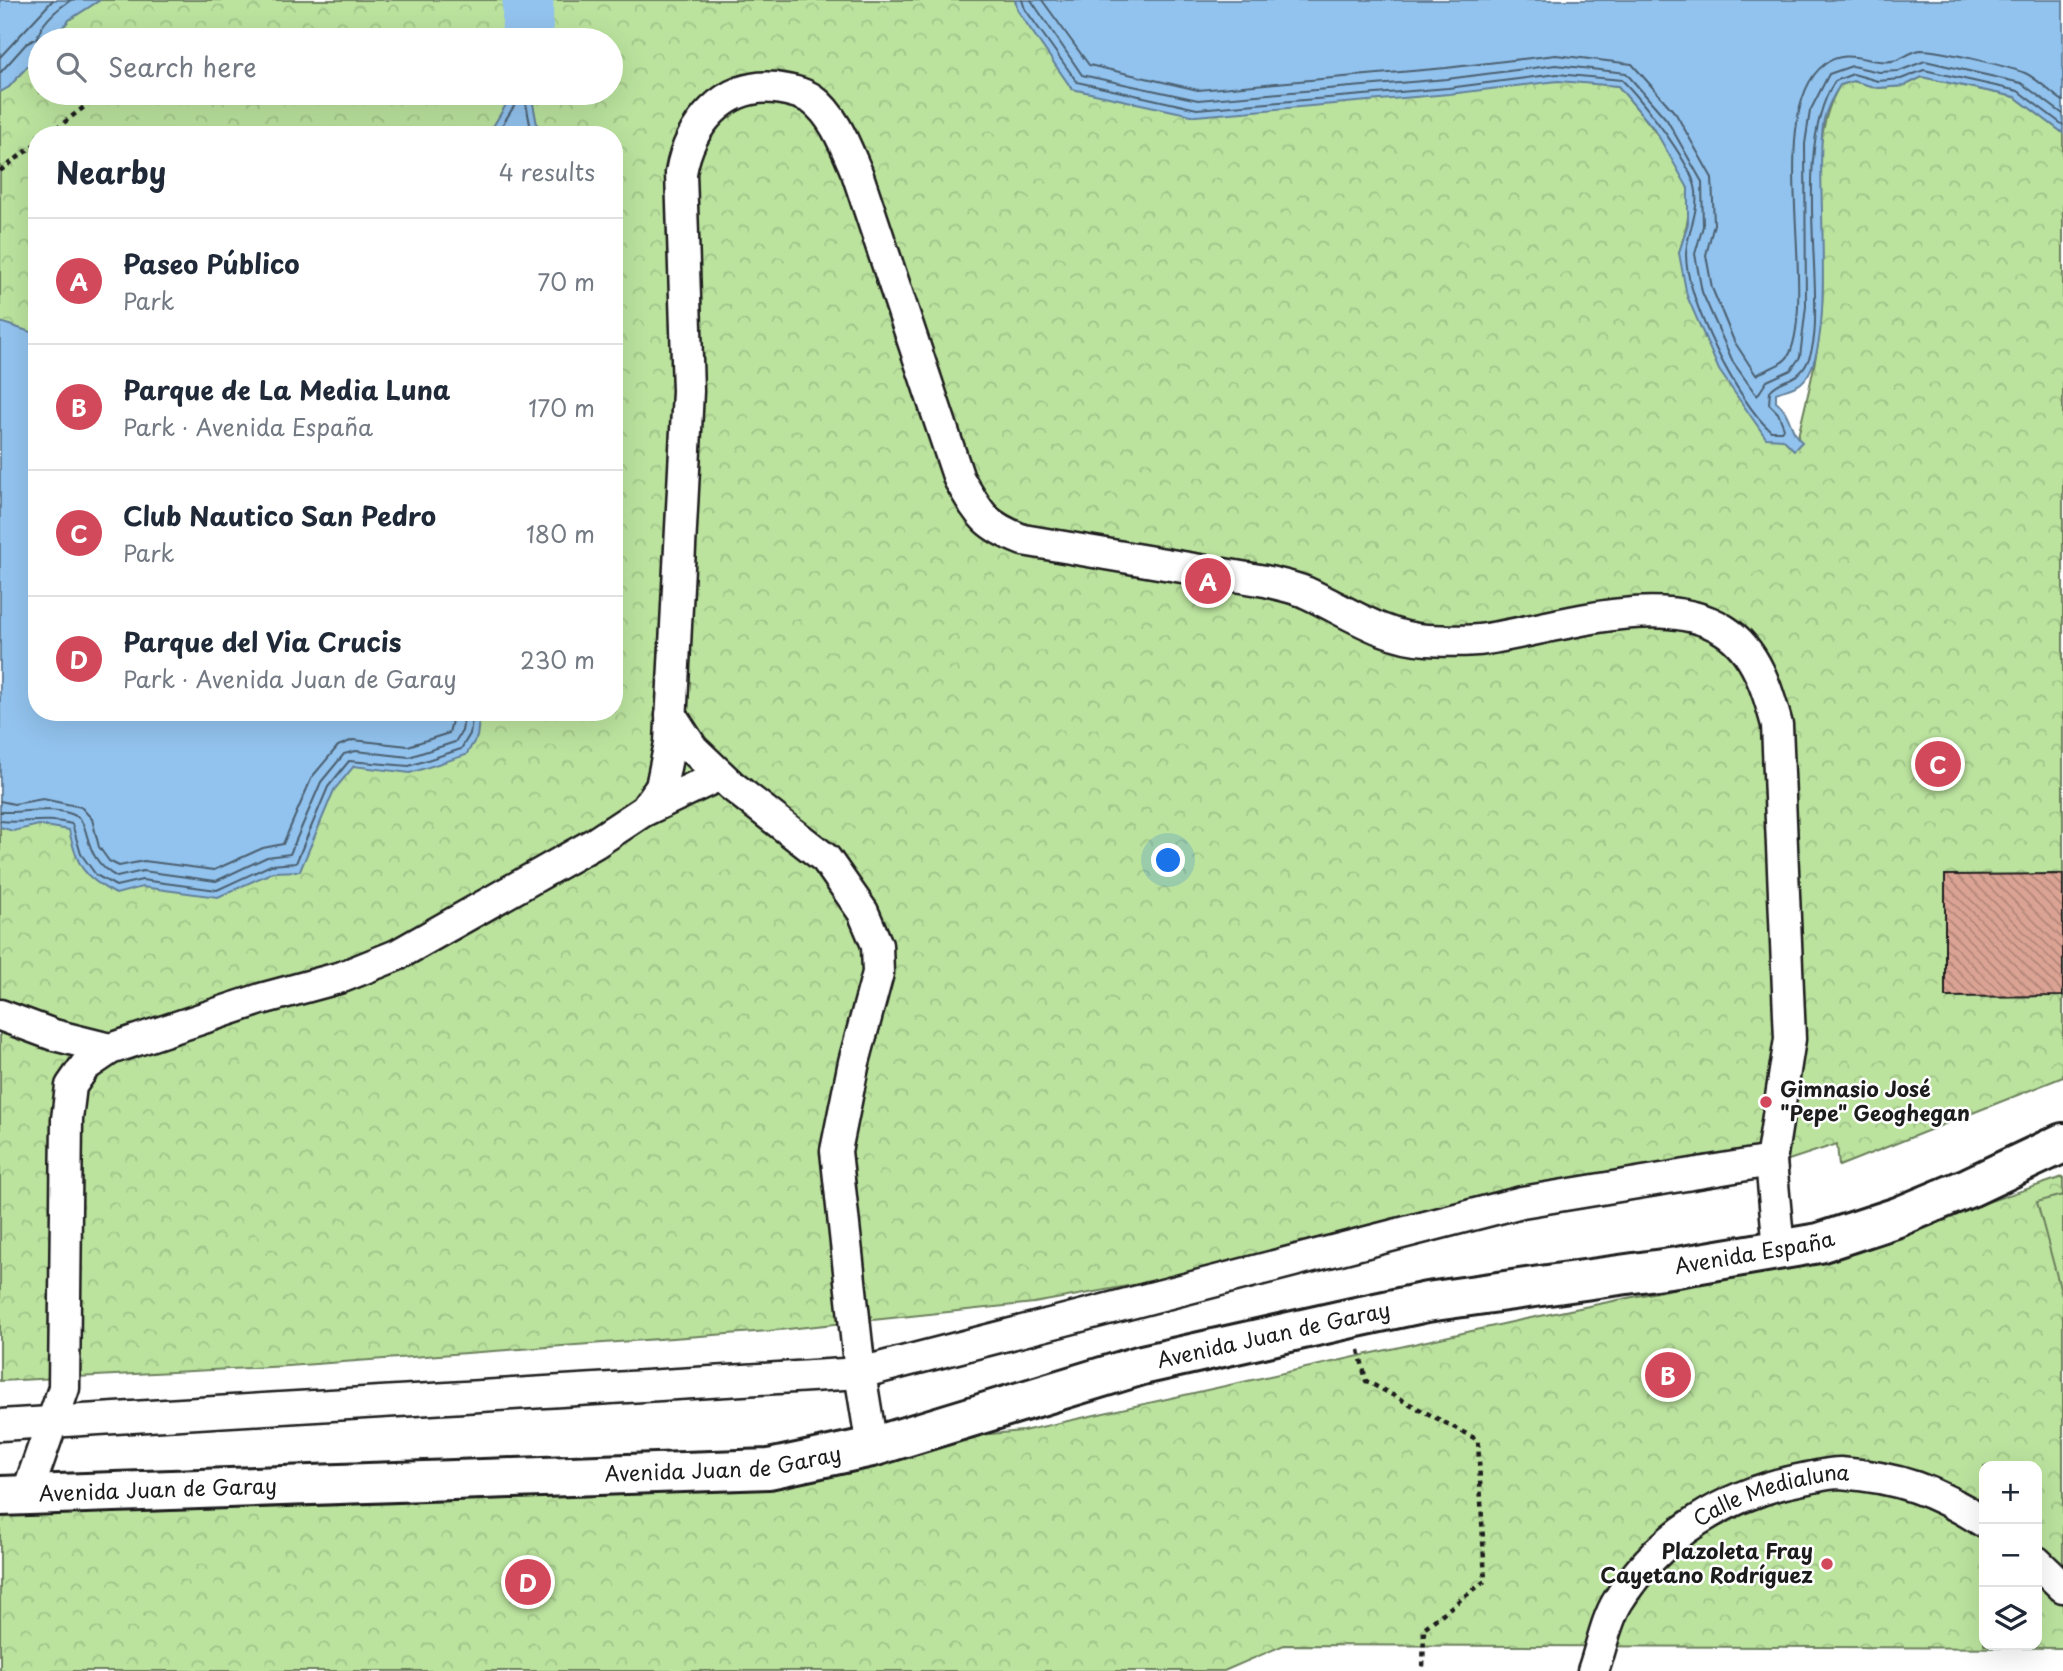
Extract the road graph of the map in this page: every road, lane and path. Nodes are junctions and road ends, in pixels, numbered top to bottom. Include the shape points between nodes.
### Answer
1 (87, 105) edge
2 (60, 126) edge
3 (28, 150) edge
4 (0, 171) edge
5 (671, 715) junction
6 (720, 775) junction
7 (645, 810) junction
8 (0, 1015) edge
9 (110, 1049) junction
10 (2063, 1143) edge
11 (1771, 1161) junction
12 (1779, 1250) junction
13 (1427, 1302) joint
14 (1352, 1318) junction
15 (860, 1373) junction
16 (50, 1423) junction
17 (0, 1425) edge
18 (872, 1447) junction
19 (13, 1495) edge
20 (1979, 1519) edge
21 (2042, 1567) edge
22 (2063, 1587) edge
23 (1423, 1671) edge
24 (1593, 1671) edge

1 - 2 path
3 - 4 path
5 - 6 street via 694,749
5 - 7 street via 661,787
5 - 11 street via 688,391 680,213 685,150 714,107 736,92 765,87 793,90 813,100 839,132 858,173 959,479 979,513 996,530 1023,540 1265,581 1302,591 1392,636 1482,640 1635,614 1688,614 1725,630 1752,658 1768,690 1777,725 1790,1039
6 - 7 street
6 - 15 street via 826,859 863,912 877,945 878,974 836,1151
7 - 9 street via 596,843 397,955 342,977
8 - 9 street
9 - 16 street via 85,1066 71,1086 64,1388
10 - 12 main road, Avenida España via 1898,1217 1819,1243
11 - 12 street
11 - 15 street via 1522,1202
12 - 13 main road, Avenida España
13 - 14 main road, Avenida Juan de Garay
14 - 18 main road, Avenida Juan de Garay via 1142,1365
14 - 23 path via 1366,1381 1478,1440 1485,1581 1424,1628
15 - 16 street
15 - 18 street
16 - 17 street
16 - 19 street
18 - 19 main road, Avenida Juan de Garay via 769,1469
20 - 24 street, Calle Medialuna via 1946,1497 1910,1485 1837,1473 1742,1495 1690,1525 1644,1563 1616,1604
21 - 22 street

